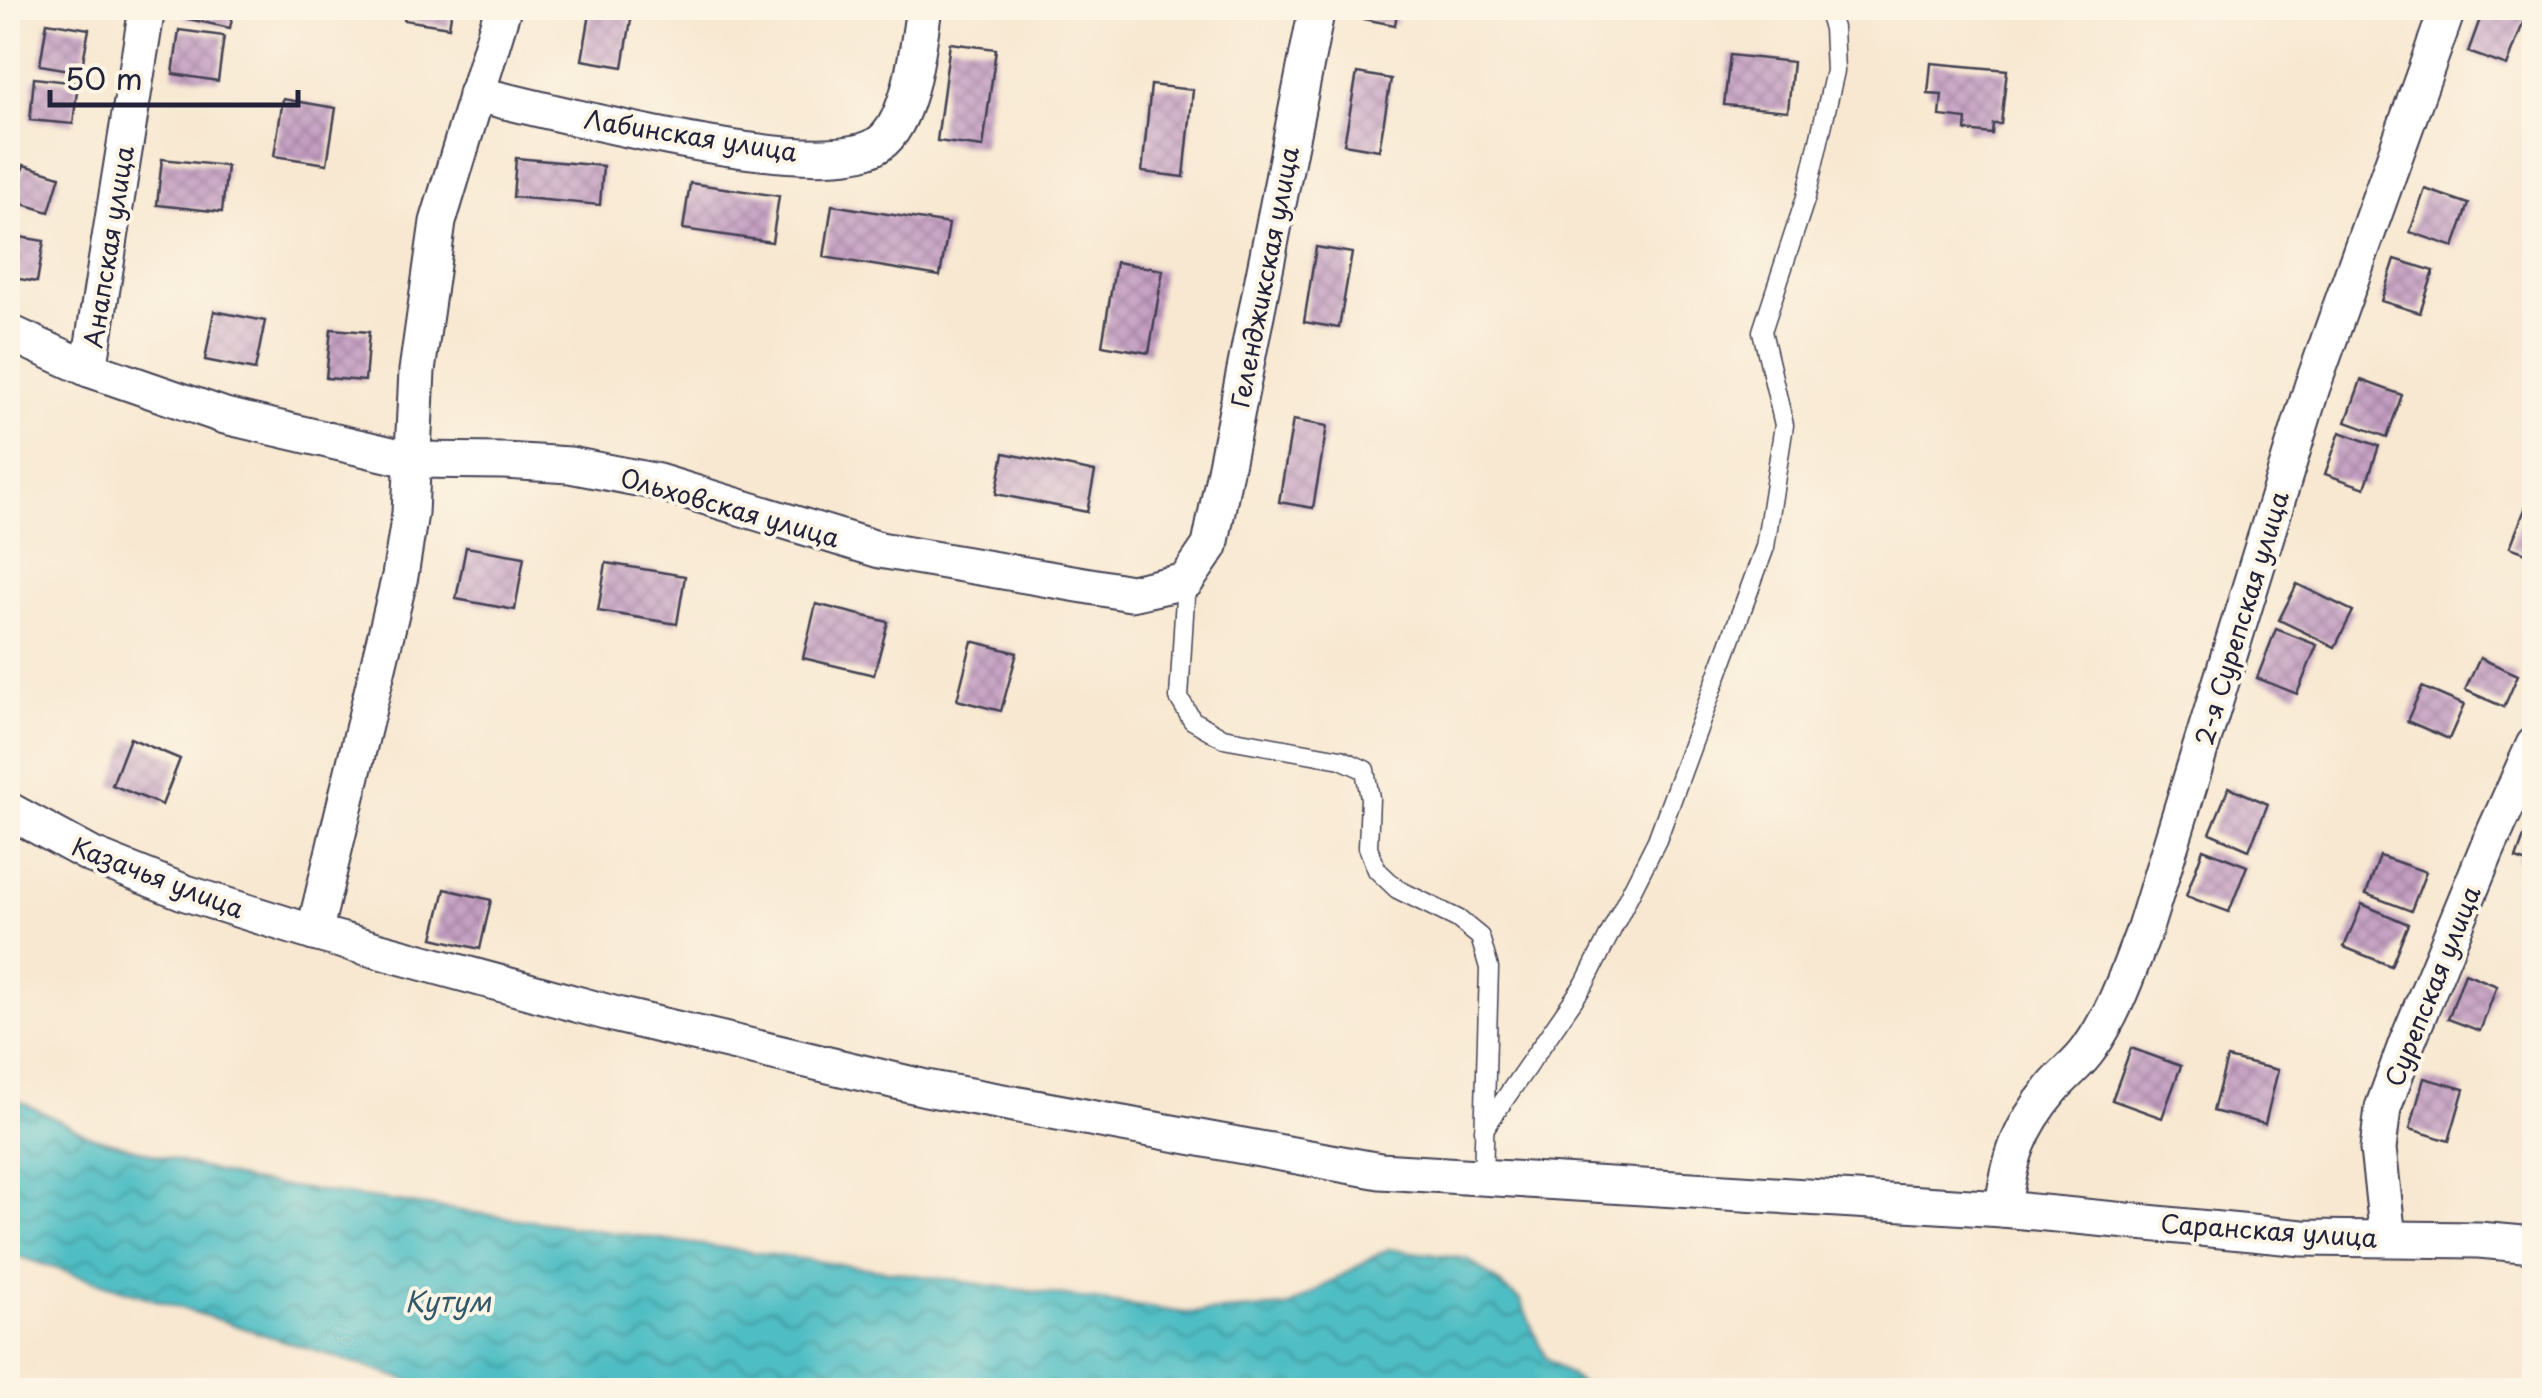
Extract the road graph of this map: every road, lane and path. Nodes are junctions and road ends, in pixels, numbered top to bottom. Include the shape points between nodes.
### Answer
1 (147, 8) edge
2 (503, 8) edge
3 (924, 8) edge
4 (1317, 8) edge
5 (1826, 8) edge
6 (2448, 8) edge
7 (476, 94) junction
8 (8, 332) edge
9 (88, 368) junction
10 (414, 460) junction
11 (1186, 581) junction
12 (2534, 745) edge
13 (8, 810) edge
14 (314, 932) junction
15 (1484, 1129) junction
16 (1483, 1178) junction
17 (2003, 1209) junction
18 (2388, 1238) junction
19 (2534, 1245) edge

1 - 9 street, Анапская улица
2 - 7 street
3 - 7 street, Лабинская улица via 905,105 892,131 875,147 842,155 784,155 645,132
4 - 11 street, Геленджикская улица via 1210,546
5 - 15 lane via 1835,71 1806,196 1762,331 1784,425 1764,547 1657,840 1586,983
6 - 17 street, 2-я Сурепская улица via 2312,388 2145,928 2115,1005 2088,1050 2023,1126
7 - 10 street via 438,222 417,371
8 - 9 street, Ольховская улица
9 - 10 street, Ольховская улица via 225,416
10 - 11 street, Ольховская улица via 588,469 658,482 880,550 1131,592
10 - 14 street via 400,576
11 - 15 lane via 1179,698 1192,720 1223,738 1341,759 1366,770 1368,847 1377,870 1480,938 1489,968
12 - 18 street, Сурепская улица via 2384,1108 2378,1149
13 - 14 street, Казачья улица via 122,868
14 - 16 street, Казачья улица via 618,1015 926,1088 1380,1171
15 - 16 lane
16 - 17 street, Саранская улица
17 - 18 street, Саранская улица via 2303,1238
18 - 19 street, Саранская улица

